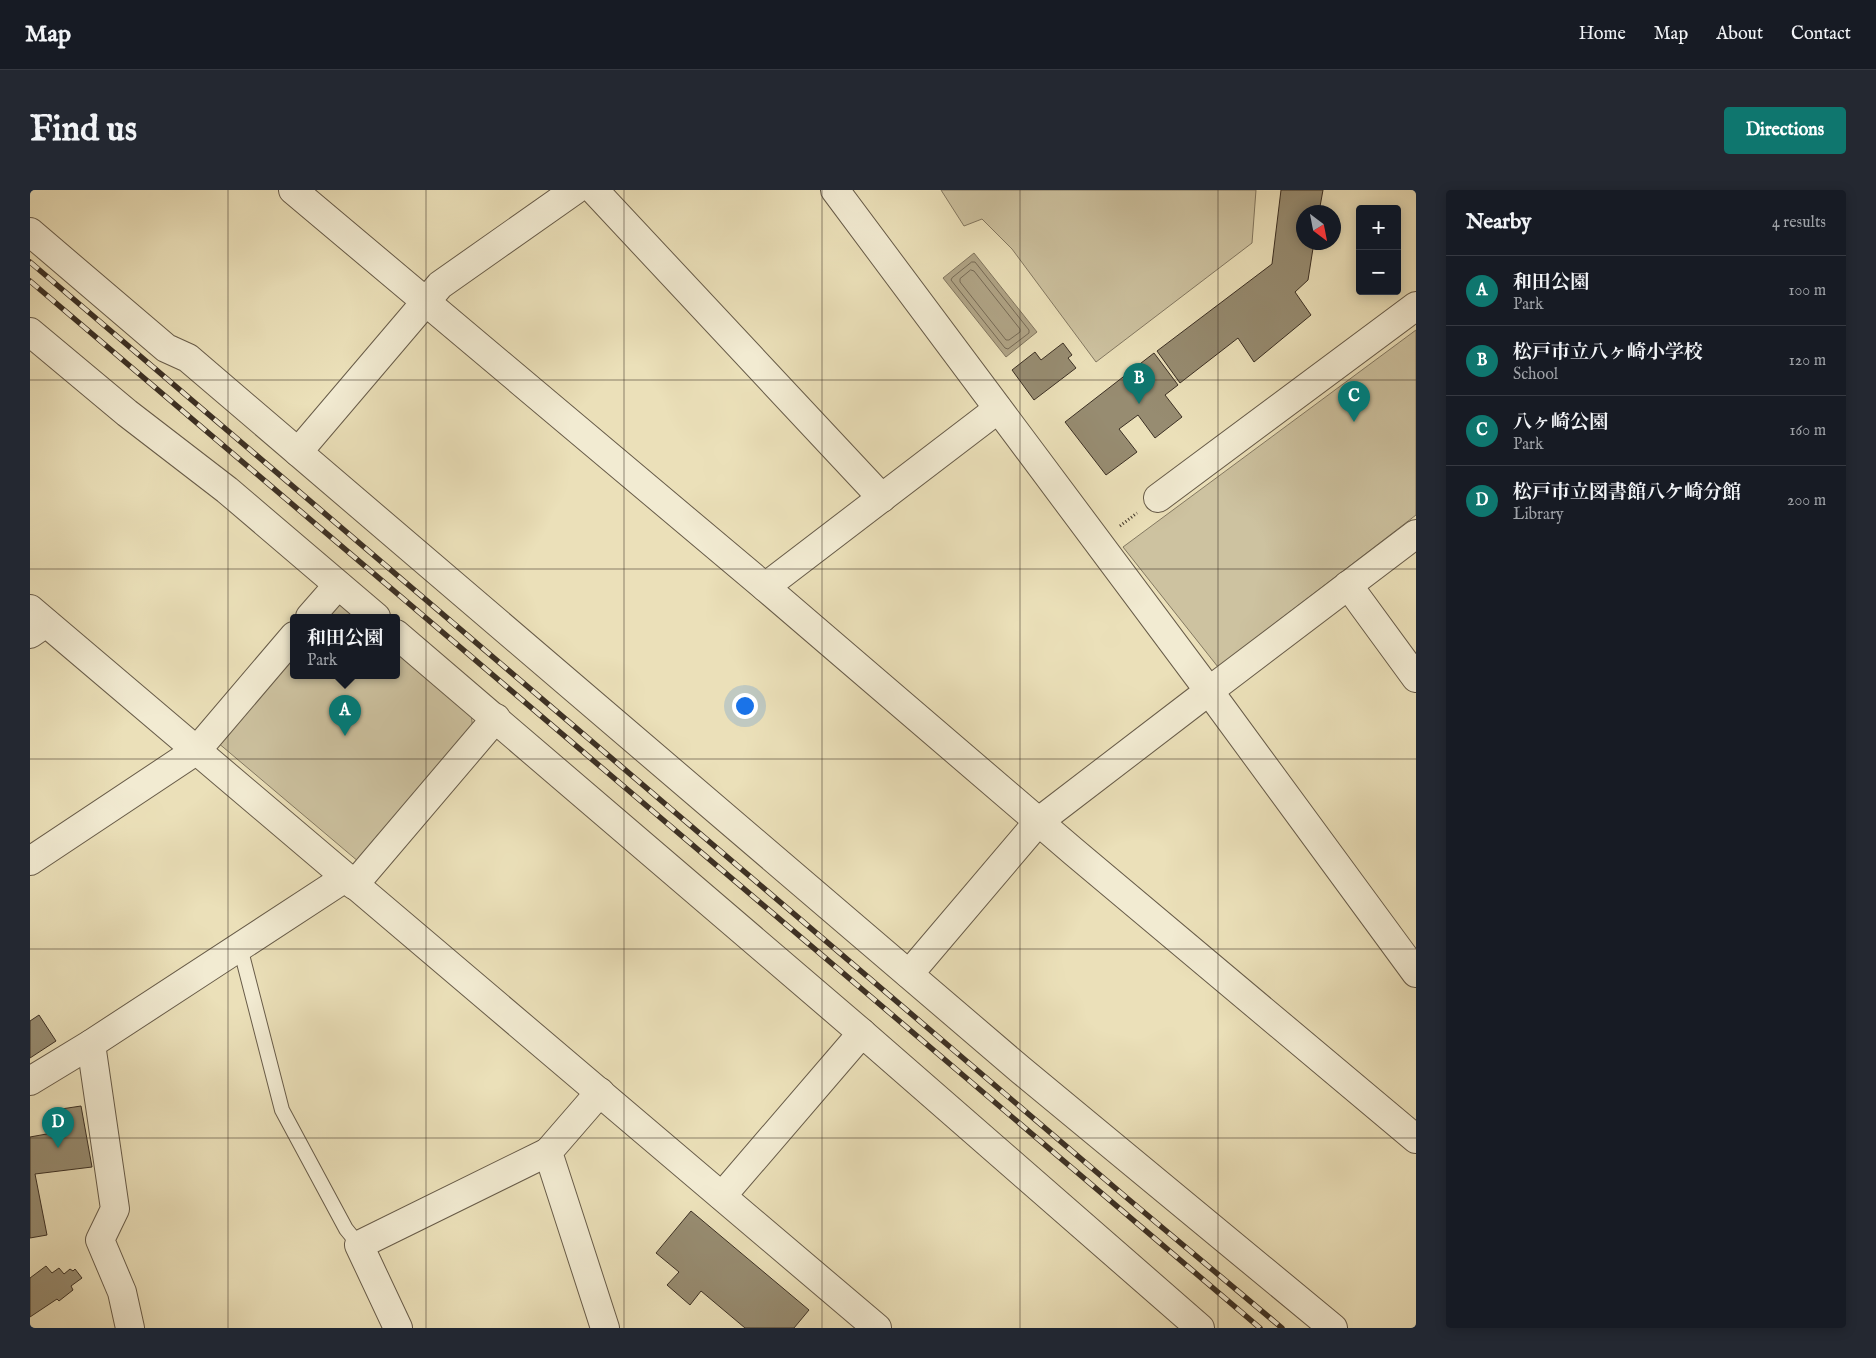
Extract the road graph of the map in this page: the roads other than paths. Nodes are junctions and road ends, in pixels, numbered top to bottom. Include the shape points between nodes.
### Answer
1 (575, 190) edge
2 (594, 190) edge
3 (835, 190) edge
4 (295, 191) edge
5 (30, 232) edge
6 (425, 301) junction
7 (1416, 306) edge
8 (30, 332) edge
9 (998, 409) junction
10 (298, 452) junction
11 (882, 498) junction
12 (1158, 498) road end
13 (1416, 534) edge
14 (338, 585) junction
15 (1348, 585) junction
16 (765, 587) junction
17 (313, 614) edge
18 (372, 614) edge
19 (35, 622) edge
20 (400, 637) edge
21 (290, 641) edge
22 (1416, 678) edge
23 (1209, 691) junction
24 (496, 718) junction
25 (197, 750) junction
26 (1038, 822) junction
27 (30, 861) edge
28 (349, 882) junction
29 (240, 947) junction
30 (1416, 973) edge
31 (909, 974) junction
32 (862, 1033) junction
33 (91, 1044) junction
34 (30, 1081) edge
35 (600, 1092) junction
36 (1412, 1129) edge
37 (548, 1152) junction
38 (722, 1196) junction
39 (359, 1245) junction
40 (869, 1326) edge
41 (130, 1328) edge
42 (398, 1328) edge
43 (605, 1328) edge
44 (1200, 1328) edge
45 (1334, 1328) edge

1 - 6 street via 440,285
2 - 11 street
3 - 9 street
4 - 6 street
5 - 10 street via 166,348 188,358
6 - 10 street
6 - 16 street
7 - 12 street
8 - 14 street via 227,490
9 - 11 street
9 - 23 street
10 - 31 street
11 - 16 street
13 - 15 street
14 - 17 street
14 - 18 street
15 - 22 street
15 - 23 street
16 - 26 street
19 - 25 street
20 - 24 street
21 - 25 street
23 - 26 street
23 - 30 street
24 - 28 street
24 - 32 street
25 - 27 street
25 - 28 street
26 - 31 street
26 - 36 street
28 - 29 street
28 - 35 street
29 - 33 street
29 - 39 lane via 282,1110 346,1229
31 - 45 street
32 - 38 street
32 - 44 street
33 - 34 street
33 - 41 street via 115,1208 100,1240 122,1292
35 - 37 street
35 - 38 street
37 - 39 street
37 - 43 street
38 - 40 street
39 - 42 street

